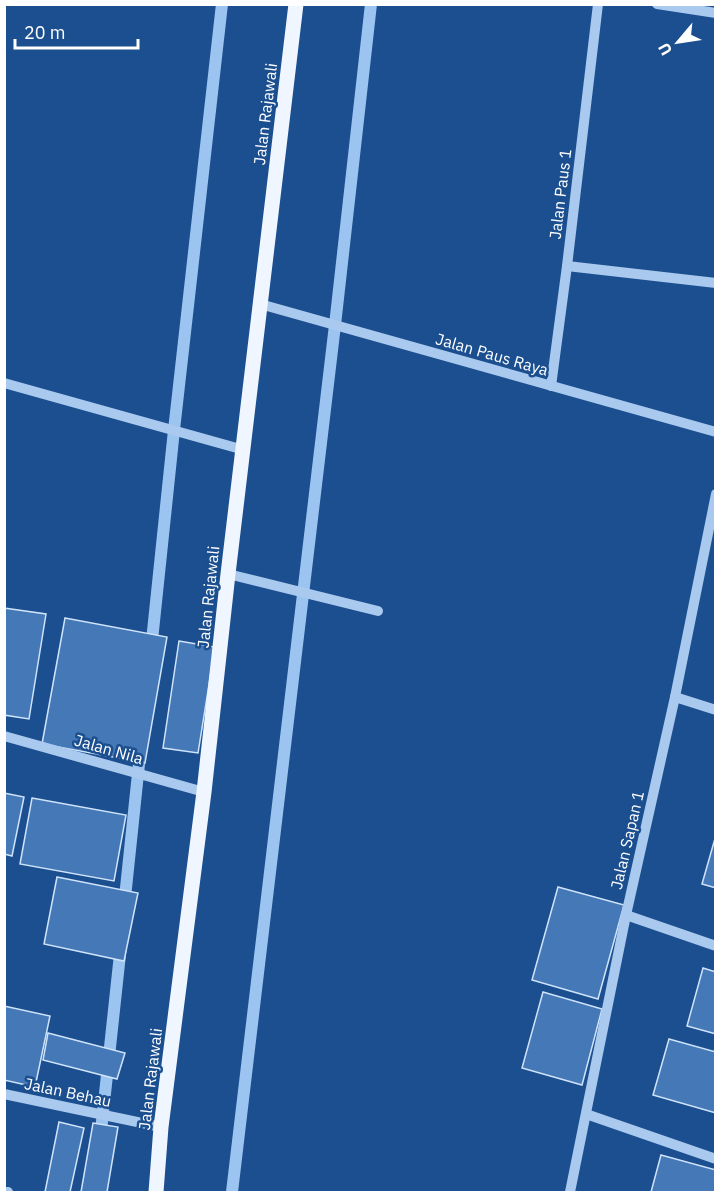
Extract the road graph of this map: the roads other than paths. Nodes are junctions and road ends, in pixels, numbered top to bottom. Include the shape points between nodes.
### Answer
1 (296, 4) edge
2 (598, 4) edge
3 (657, 4) edge
4 (716, 13) edge
5 (567, 266) junction
6 (716, 283) edge
7 (260, 304) junction
8 (4, 383) edge
9 (551, 386) junction
10 (716, 432) edge
11 (244, 450) junction
12 (716, 494) edge
13 (228, 574) junction
14 (378, 610) dead end
15 (675, 697) junction
16 (716, 710) edge
17 (4, 735) edge
18 (204, 792) junction
19 (626, 915) junction
20 (716, 946) edge
21 (4, 1094) edge
22 (586, 1114) junction
23 (161, 1127) junction
24 (716, 1159) edge
25 (156, 1192) edge
26 (570, 1192) edge

1 - 7 main road, Jalan Rajawali
2 - 5 street, Jalan Paus 1
3 - 4 street
5 - 6 street
5 - 9 street, Jalan Paus 1
7 - 9 street, Jalan Paus Raya
7 - 11 main road, Jalan Rajawali
8 - 11 street
9 - 10 street, Jalan Paus Raya
11 - 13 main road, Jalan Rajawali
12 - 15 street, Jalan Sapan 1
13 - 14 street
13 - 18 main road, Jalan Rajawali
15 - 16 street
15 - 19 street, Jalan Sapan 1
17 - 18 street, Jalan Nila
18 - 23 main road, Jalan Rajawali
19 - 20 street
19 - 22 street, Jalan Sapan 1
21 - 23 street, Jalan Behau
22 - 24 street
22 - 26 street, Jalan Sapan 1
23 - 25 main road, Jalan Rajawali

